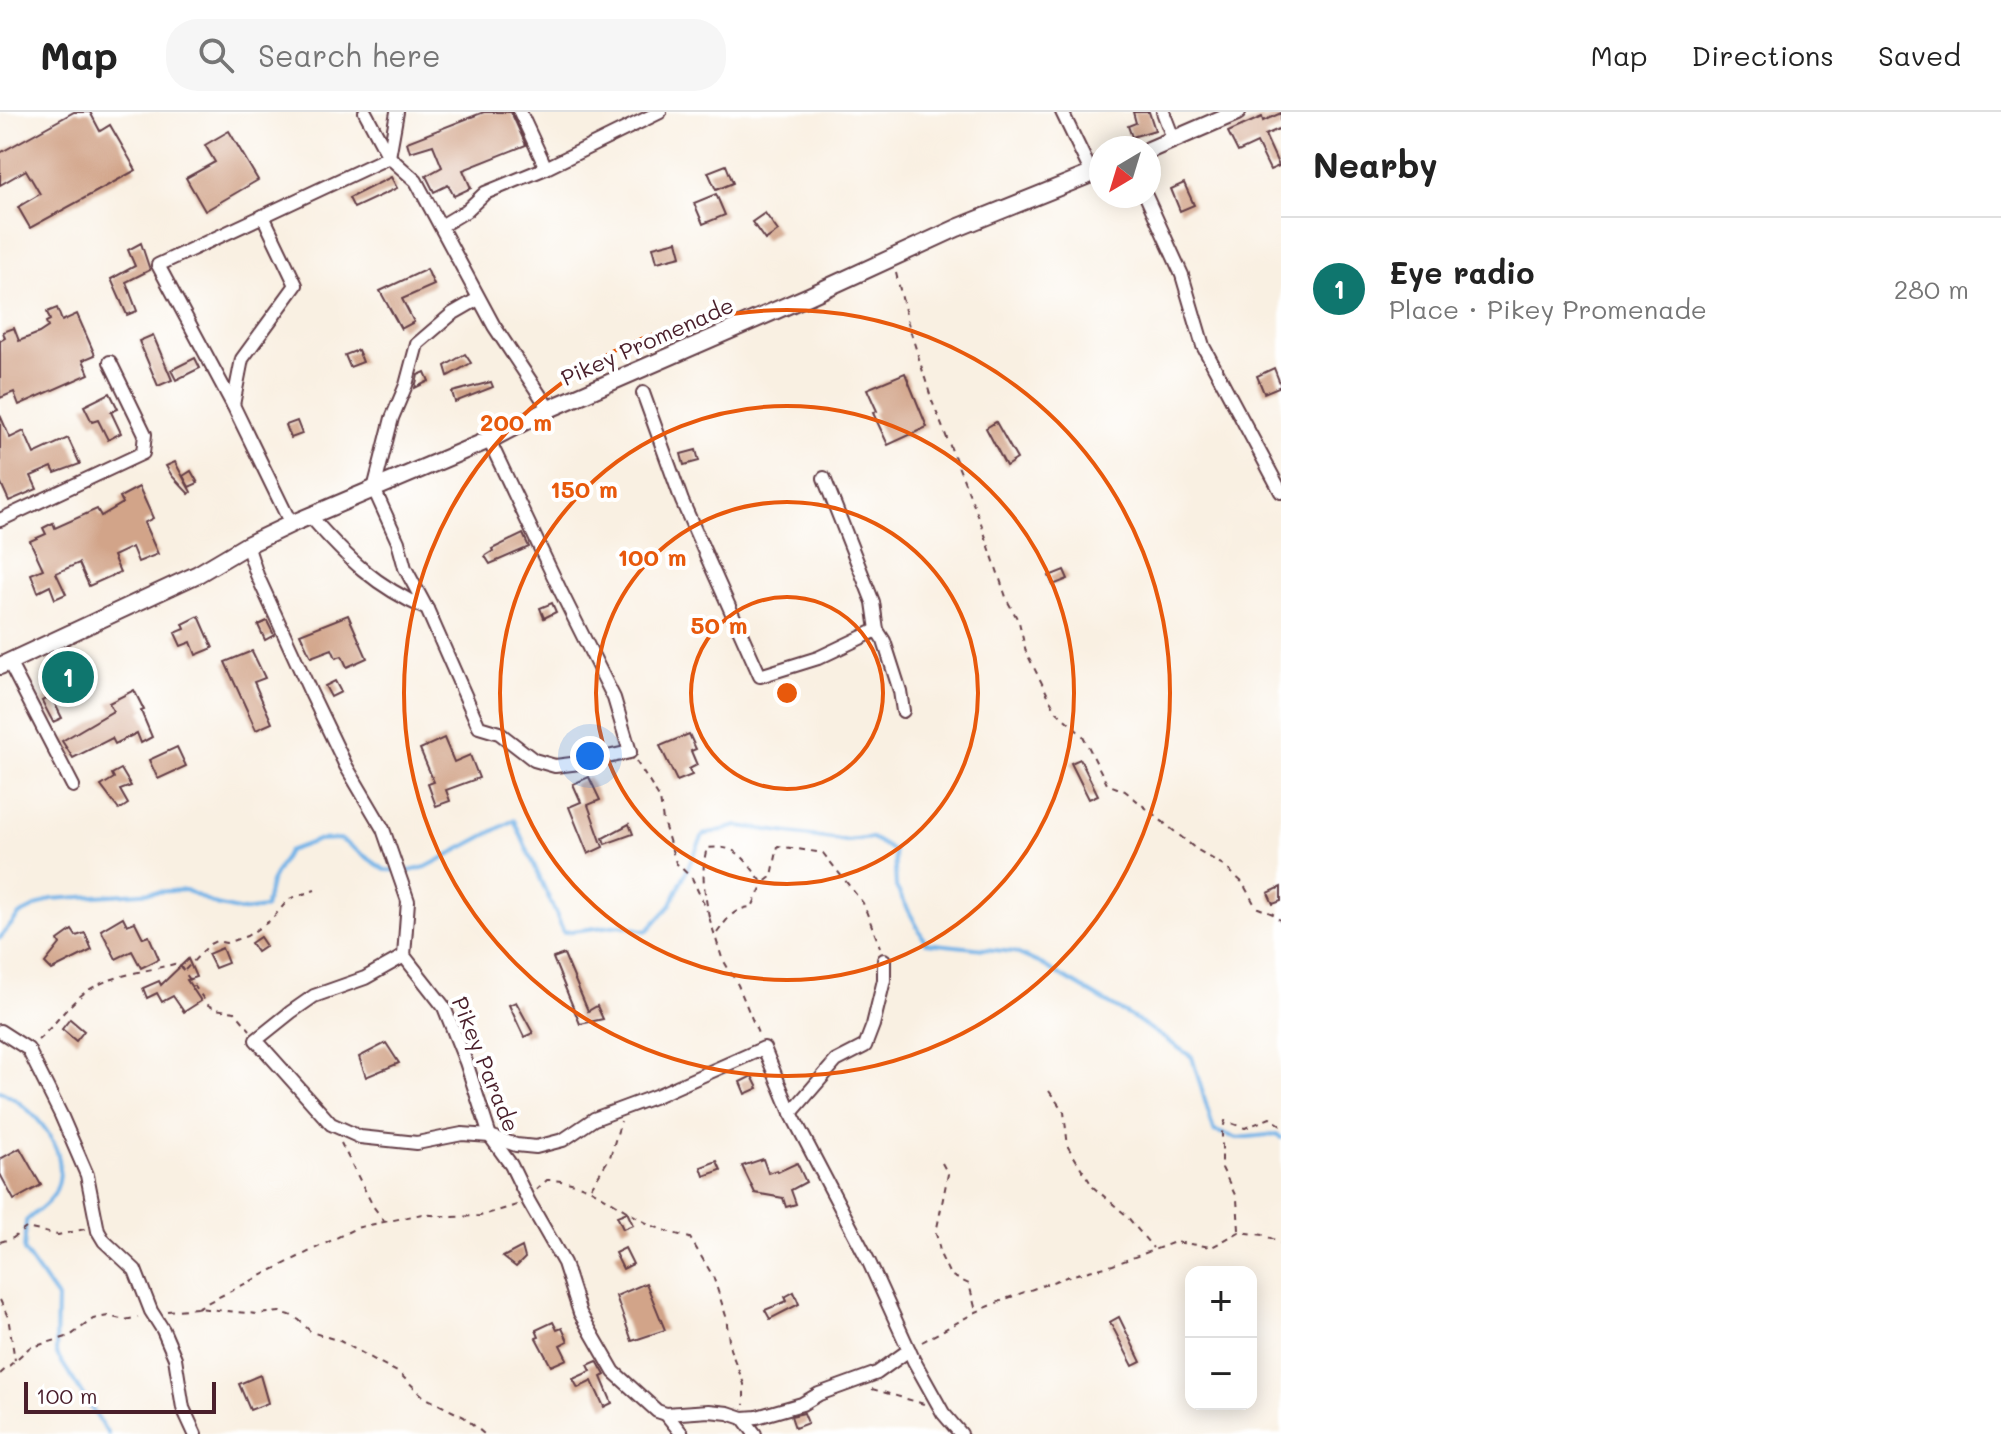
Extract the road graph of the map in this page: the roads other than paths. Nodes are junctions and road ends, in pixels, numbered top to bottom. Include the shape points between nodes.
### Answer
1 (365, 112) edge
2 (397, 112) edge
3 (520, 112) edge
4 (624, 112) edge
5 (660, 112) edge
6 (1062, 112) edge
7 (1163, 112) edge
8 (1237, 112) edge
9 (630, 126) junction
10 (1173, 138) junction
11 (1161, 144) edge
12 (389, 157) junction
13 (1089, 160) edge
14 (546, 168) junction
15 (1089, 175) edge
16 (1151, 208) edge
17 (263, 216) junction
18 (441, 226) junction
19 (478, 299) junction
20 (110, 362) dead end
21 (643, 393) dead end
22 (233, 405) junction
23 (549, 409) junction
24 (489, 440) junction
25 (824, 478) dead end
26 (374, 489) junction
27 (1281, 492) edge
28 (311, 517) junction
29 (0, 520) edge
30 (291, 524) junction
31 (247, 545) junction
32 (427, 609) junction
33 (877, 630) junction
34 (5, 664) edge
35 (903, 711) dead end
36 (73, 786) dead end
37 (404, 956) junction
38 (884, 960) road end
39 (0, 1031) edge
40 (791, 1113) junction
41 (490, 1136) junction
42 (909, 1350) junction
43 (666, 1414) junction
44 (743, 1418) junction
45 (195, 1434) edge
46 (682, 1434) edge
47 (755, 1434) edge
48 (961, 1434) edge

1 - 12 street
2 - 12 street
3 - 14 street
4 - 9 street
5 - 9 street
6 - 13 street
7 - 10 street
8 - 10 street
9 - 14 street
10 - 11 street
12 - 17 street
12 - 18 street via 416,181
14 - 18 street via 485,193
15 - 23 street, Pikey Promenade
16 - 27 street via 1182,275 1203,346
17 - 22 street via 296,285 242,359
17 - 22 street via 158,265
18 - 19 street
19 - 23 street
19 - 26 street via 417,344
20 - 29 street via 145,434 143,453
21 - 33 street via 682,501 760,676 818,658
22 - 30 street
23 - 24 street, Pikey Promenade
24 - 26 street, Pikey Promenade
24 - 32 street via 614,698 630,752 555,766 534,760 499,733 479,727
25 - 33 street via 873,602
26 - 28 street, Pikey Promenade
26 - 32 street
28 - 30 street, Pikey Promenade
28 - 32 street via 369,577
30 - 31 street, Pikey Promenade
31 - 34 street, Pikey Promenade via 198,574
31 - 37 street via 346,766 383,829 408,901
33 - 35 street
34 - 36 street
37 - 41 street, Pikey Parade via 444,1007
37 - 41 street via 365,978 314,996 256,1040 331,1124 360,1137 417,1143 462,1134
38 - 40 street via 884,980 865,1046 836,1061
39 - 45 street via 28,1049 87,1175 98,1231 135,1270 175,1358 183,1408
40 - 41 street via 764,1048 594,1119 563,1140 536,1147
40 - 42 street
41 - 43 street, Pikey Parade via 564,1263 580,1313 614,1372
42 - 44 street via 877,1373 782,1411
42 - 48 street via 943,1413
43 - 44 street via 709,1411
43 - 46 street, Pikey Parade
44 - 47 street

